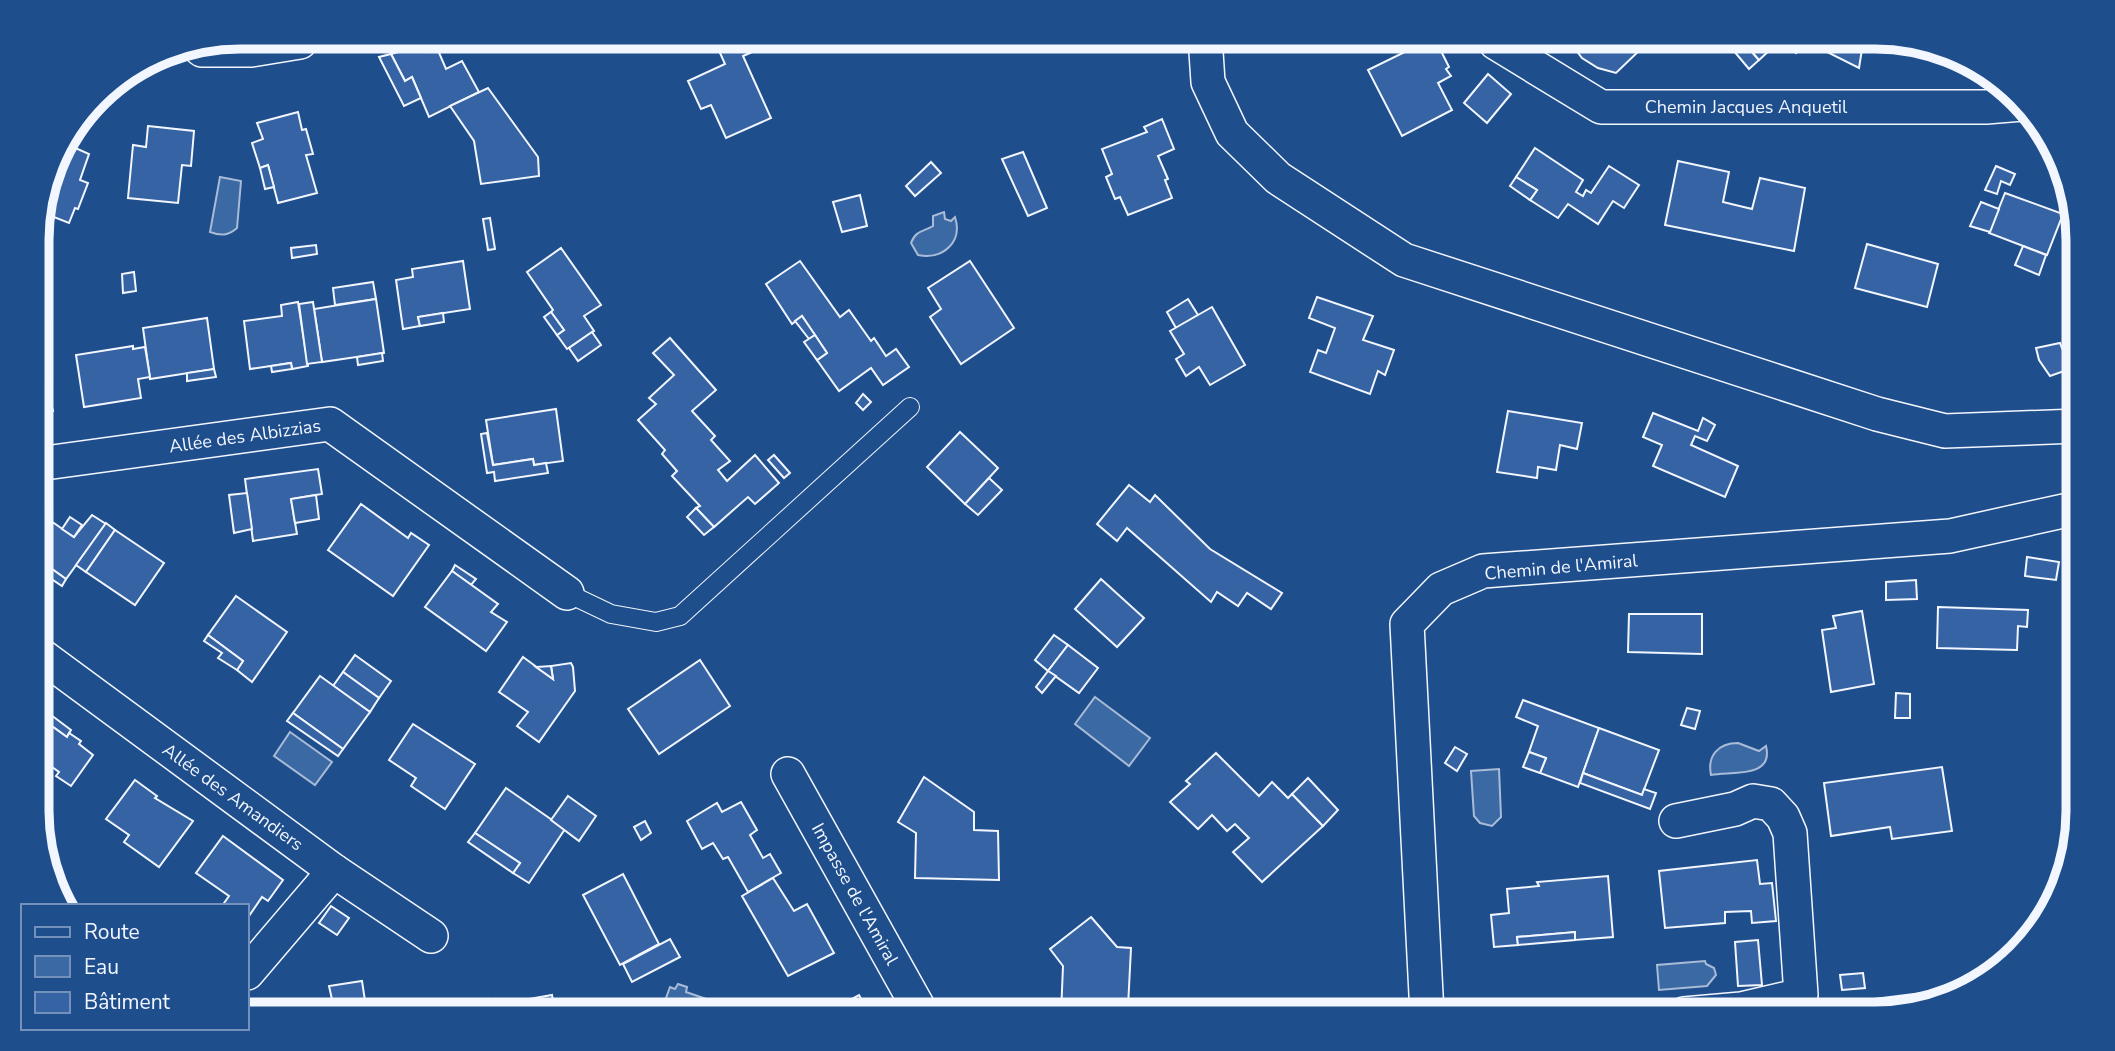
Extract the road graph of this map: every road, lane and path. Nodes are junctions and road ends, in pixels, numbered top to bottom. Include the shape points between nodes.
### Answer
1 (257, 49) edge
2 (1206, 49) edge
3 (1506, 49) edge
4 (221, 50) edge
5 (2010, 105) edge
6 (910, 407) dead end
7 (2066, 426) edge
8 (49, 462) edge
9 (2066, 510) edge
10 (567, 593) joint
11 (49, 661) edge
12 (788, 775) dead end
13 (1676, 821) dead end
14 (334, 871) junction
15 (431, 936) dead end
16 (248, 972) edge
17 (915, 1002) edge
18 (1426, 1002) edge
19 (1771, 1002) edge

1 - 4 street
2 - 7 street via 1208,82 1232,133 1278,178 1404,260 1877,414 1945,431
3 - 5 street, Chemin Jacques Anquetil via 1601,107
6 - 10 lane via 680,615 656,622 611,614
8 - 10 street, Allée des Albizzias via 330,424
9 - 18 street, Chemin de l'Amiral via 1950,536 1483,571 1441,589 1407,624
11 - 14 street, Allée des Amandiers
12 - 17 street, Impasse de l'Amiral
13 - 19 street via 1753,801 1771,804 1783,817 1790,833 1801,995
14 - 15 street, Allée des Amandiers
14 - 16 street

